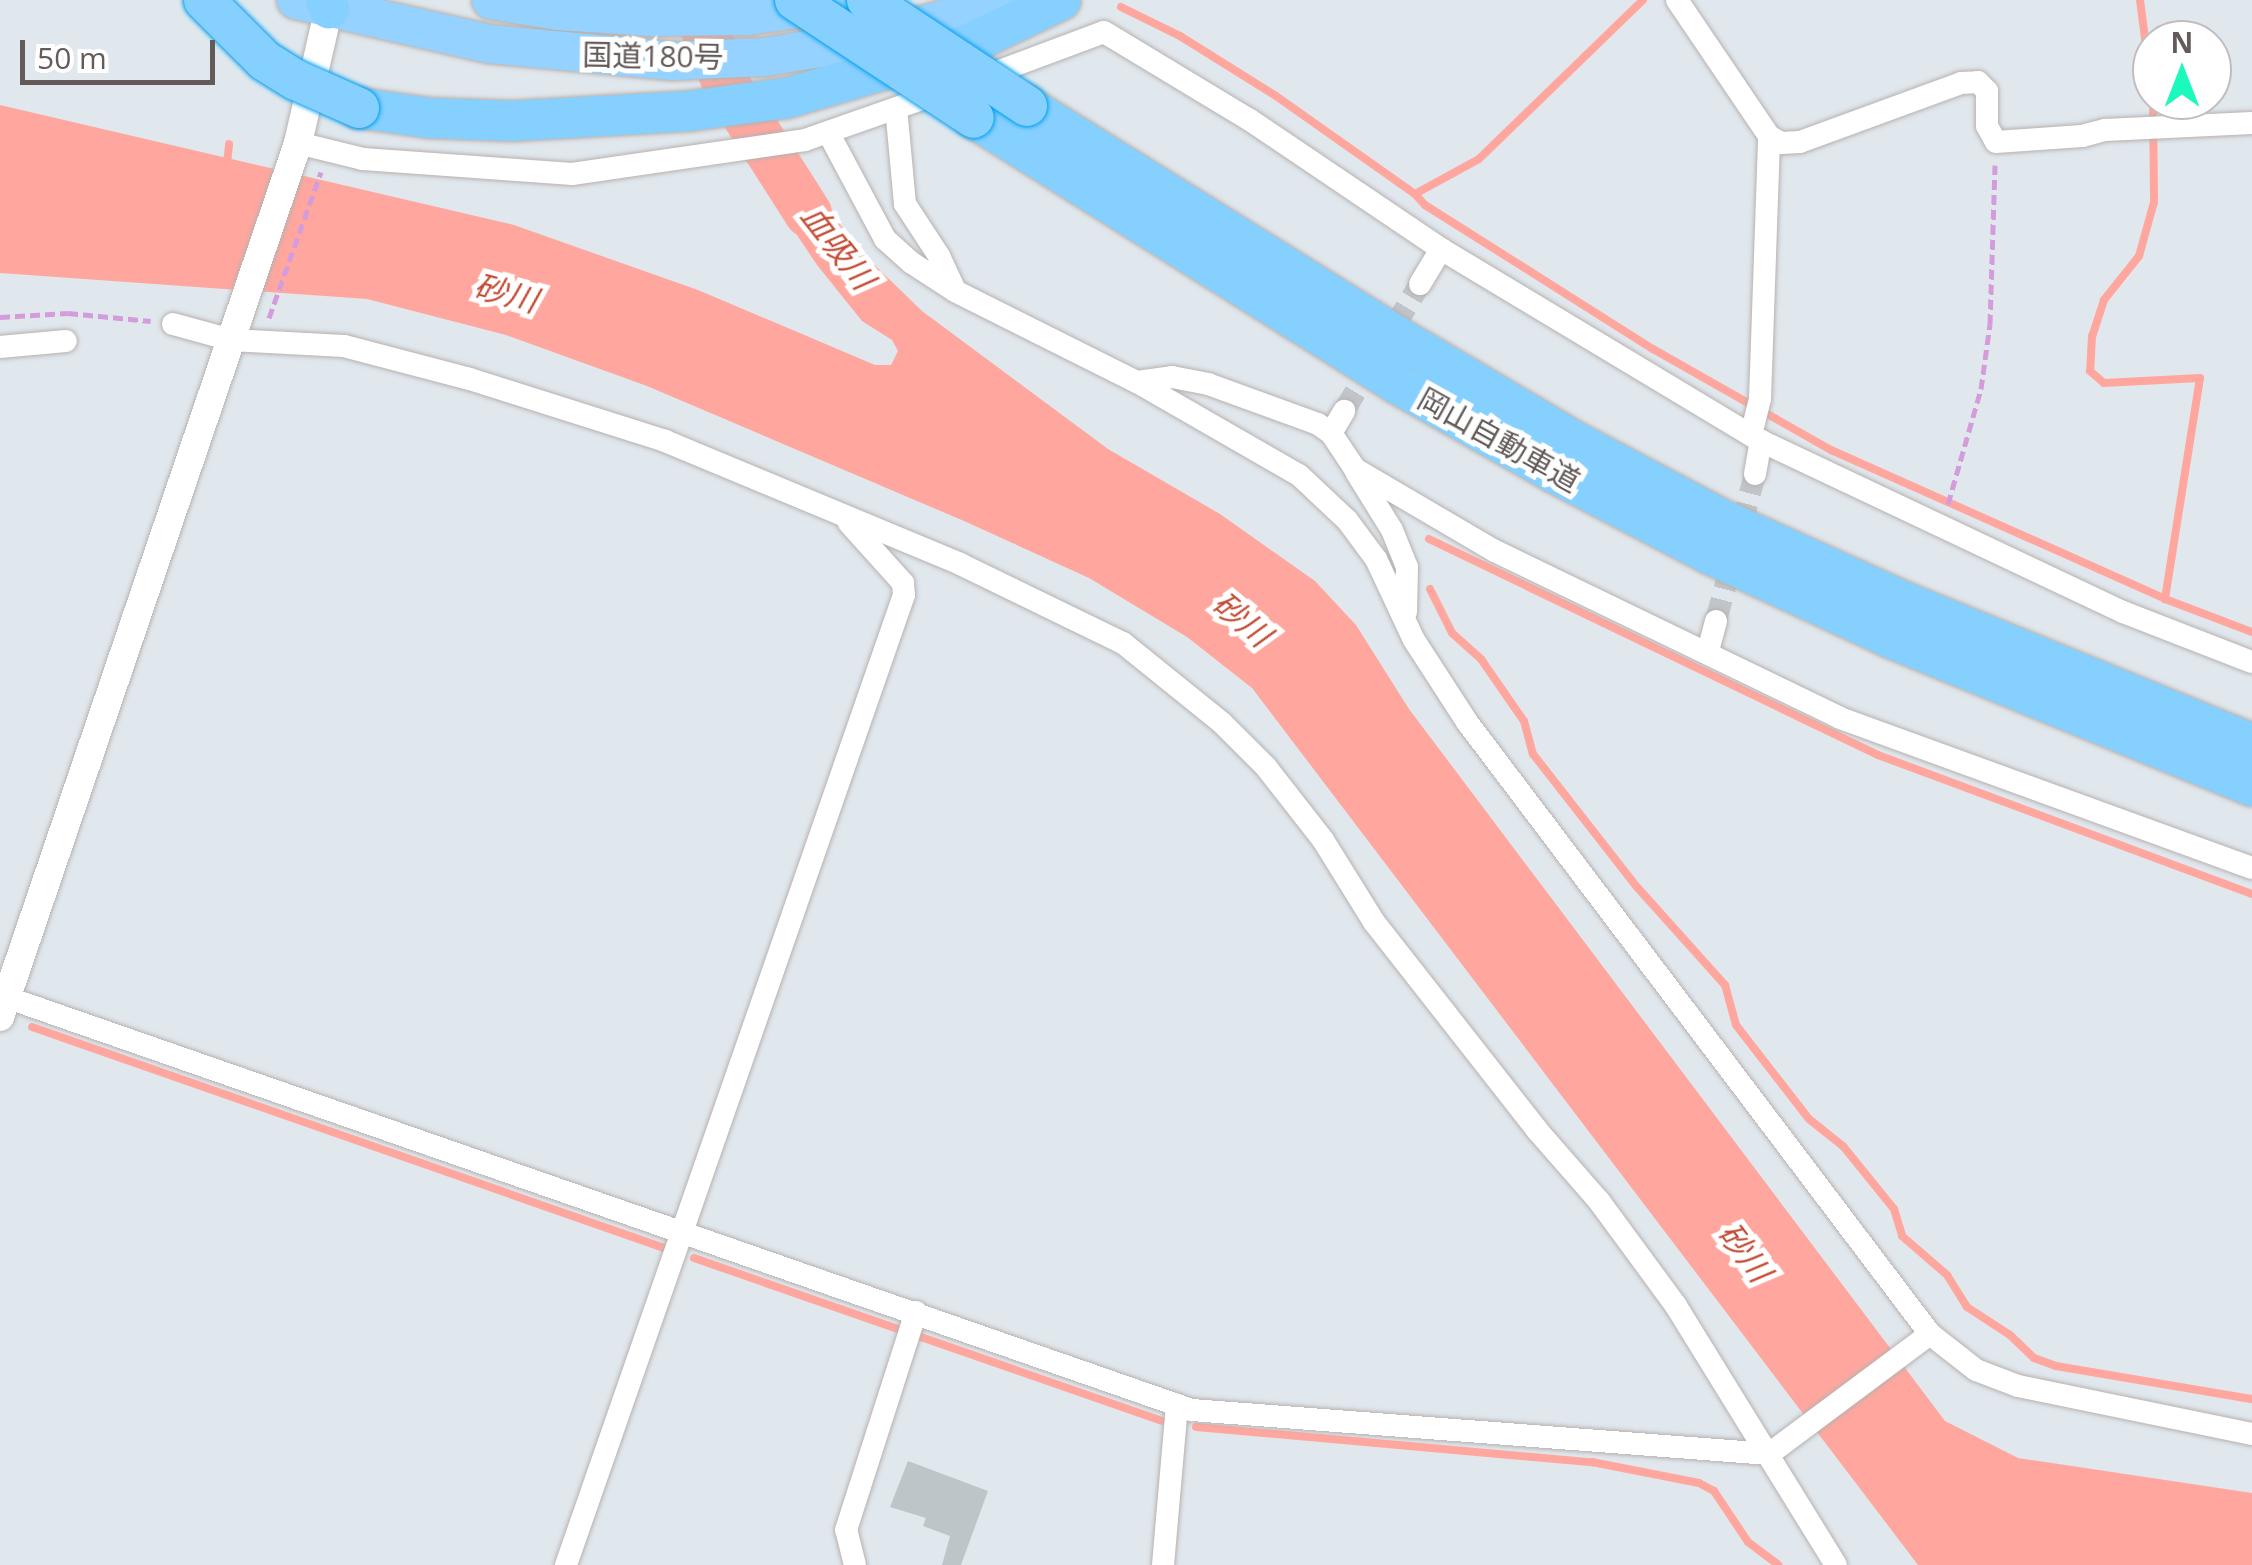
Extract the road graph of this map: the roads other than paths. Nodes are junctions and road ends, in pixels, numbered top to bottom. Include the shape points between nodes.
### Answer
1 (204, 0) edge
2 (491, 0) edge
3 (795, 0) edge
4 (859, 0) edge
5 (867, 0) edge
6 (1008, 0) edge
7 (1061, 0) edge
8 (1677, 0) edge
9 (321, 2) edge
10 (610, 8) edge
11 (615, 57) junction
12 (897, 118) dead end
13 (2252, 124) edge
14 (829, 134) junction
15 (1769, 136) junction
16 (297, 147) junction
17 (1441, 249) junction
18 (1420, 284) tunnel mouth
19 (955, 291) junction
20 (173, 324) road end
21 (232, 335) junction
22 (66, 341) dead end
23 (0, 347) edge
24 (1137, 382) junction
25 (1344, 412) tunnel mouth
26 (1757, 424) junction
27 (1332, 433) junction
28 (1354, 469) junction
29 (1755, 474) tunnel mouth
30 (844, 516) junction
31 (1716, 621) tunnel mouth
32 (1406, 622) junction
33 (1708, 651) junction
34 (2252, 662) edge
35 (2252, 744) edge
36 (2252, 786) edge
37 (2252, 868) edge
38 (2, 1003) edge
39 (681, 1232) junction
40 (911, 1326) junction
41 (1923, 1339) junction
42 (1178, 1406) junction
43 (2252, 1434) edge
44 (1776, 1448) junction
45 (566, 1565) edge
46 (855, 1565) edge
47 (1163, 1565) edge
48 (1836, 1565) edge

1 - 7 highway, bridge via 265,60 296,80 359,108 464,120 689,110 787,98 965,46
2 - 10 highway, 国道180号
3 - 36 highway, 岡山自動車道, bridge via 1363,362 1552,472 1891,638
4 - 10 highway, 国道180号 via 747,16 653,17
5 - 35 highway, 岡山自動車道, bridge via 1027,106 1572,440 1907,604
6 - 11 highway, 国道180号 via 880,38 765,57
8 - 15 street
9 - 11 highway, 国道180号 via 489,44
9 - 16 street
10 - 11 street
12 - 19 street via 905,204
13 - 15 street via 1996,142 1987,126 1987,91 1978,82 1800,142
14 - 16 street via 572,174 363,159
14 - 17 street via 1104,32 1250,120
14 - 19 street via 885,239
15 - 26 street
16 - 21 street
17 - 18 street
17 - 26 street
19 - 24 street
20 - 21 street
21 - 30 street via 344,346 488,384 665,441
21 - 38 street
22 - 23 street
24 - 27 street via 1172,376 1208,384
24 - 32 street via 1299,475 1327,499 1376,559
25 - 27 street
26 - 29 street
26 - 34 street via 2123,612
27 - 28 street
28 - 32 street via 1407,567
28 - 33 street via 1495,551
30 - 39 street via 902,583 904,595
30 - 44 street via 1123,643 1266,766 1374,922 1599,1202
31 - 33 street
32 - 41 street via 1467,722
33 - 37 street via 1840,718
38 - 39 street
39 - 40 street
39 - 45 street
40 - 42 street
40 - 46 street via 846,1530
41 - 43 street via 2018,1386
41 - 44 street
42 - 44 street
42 - 47 street
44 - 48 street

